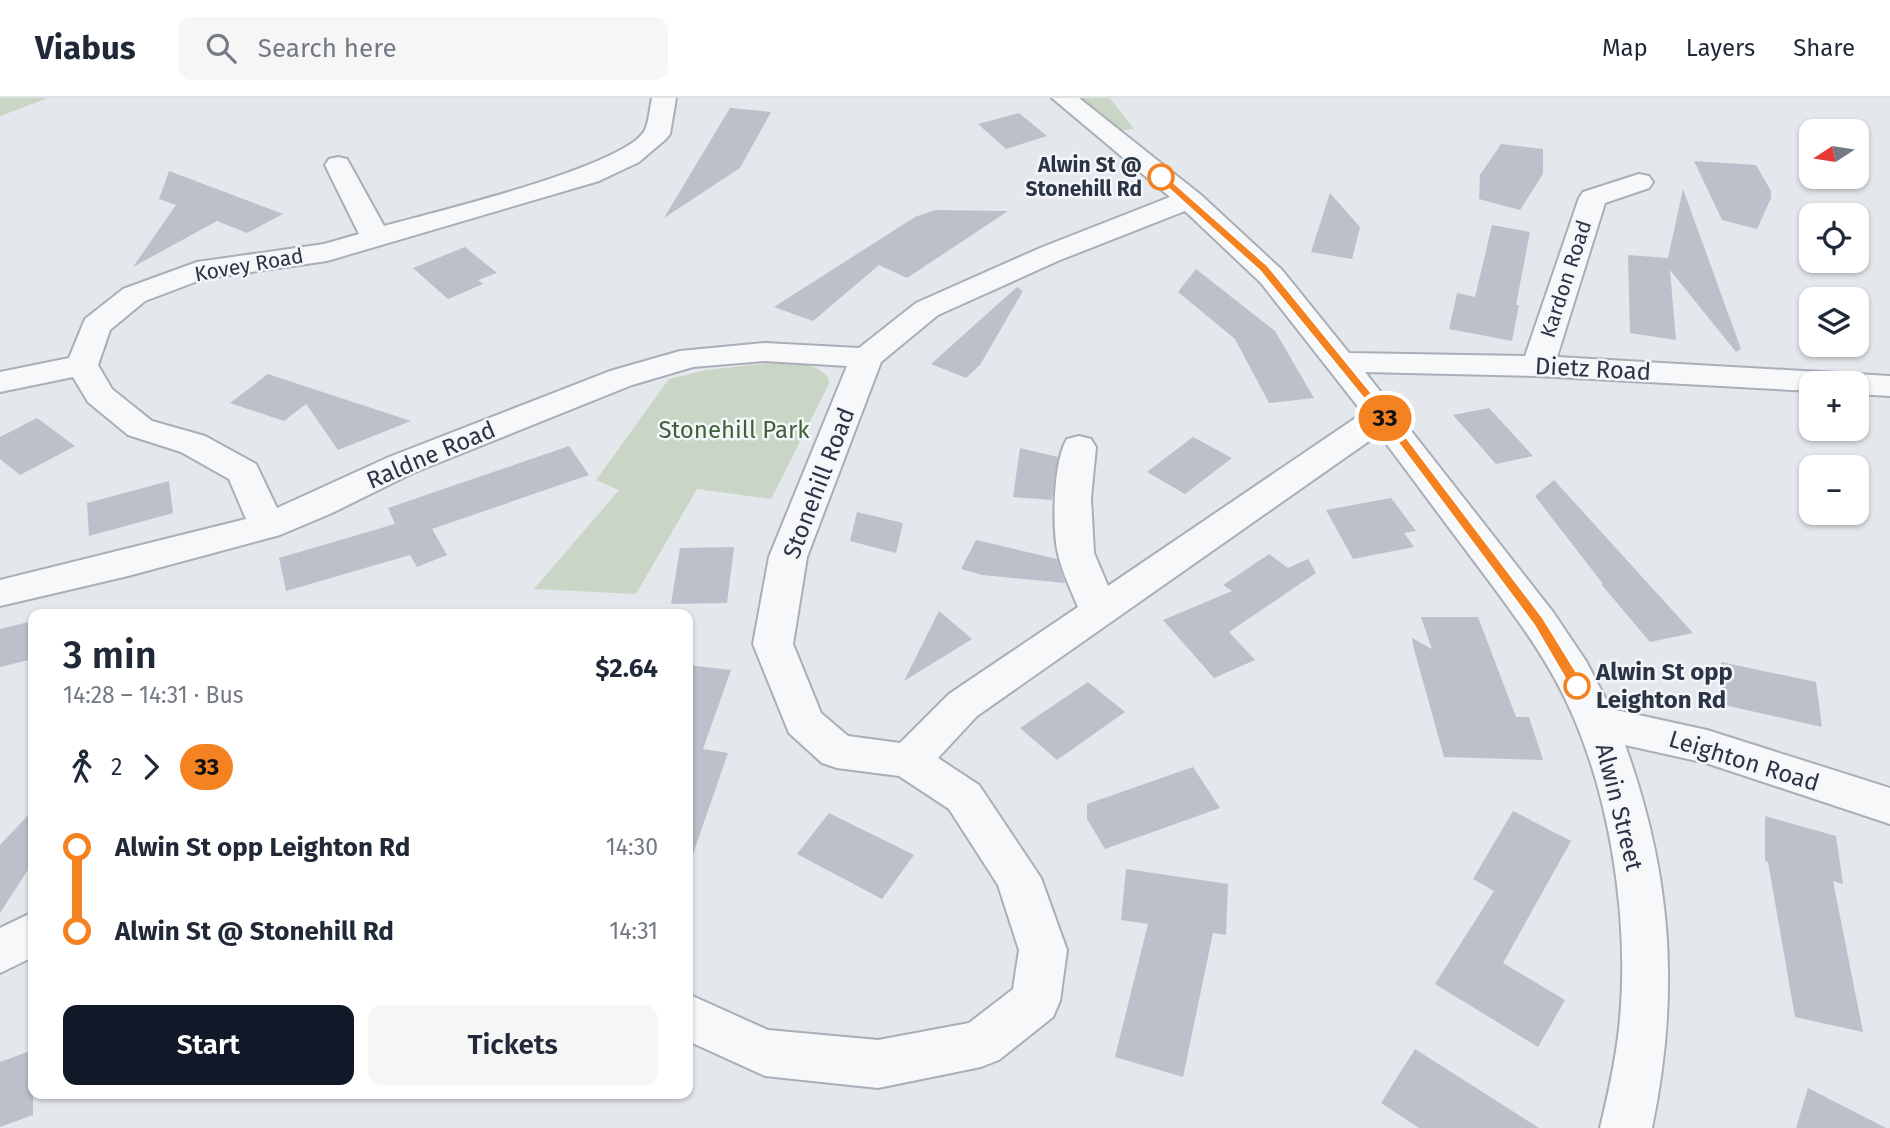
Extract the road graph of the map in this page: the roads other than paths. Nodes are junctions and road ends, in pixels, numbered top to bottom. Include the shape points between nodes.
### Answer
1 (664, 98) edge
2 (1064, 98) edge
3 (338, 165) dead end
4 (1639, 182) dead end
5 (1188, 200) junction
6 (375, 237) junction
7 (866, 358) junction
8 (1340, 362) junction
9 (82, 365) junction
10 (1538, 366) junction
11 (1799, 380) edge
12 (0, 382) edge
13 (1869, 385) edge
14 (1890, 386) edge
15 (1383, 415) junction
16 (1079, 447) dead end
17 (267, 526) junction
18 (0, 593) edge
19 (1098, 610) junction
20 (1596, 722) junction
21 (909, 761) junction
22 (1890, 806) edge
23 (28, 936) edge
24 (0, 953) edge
25 (693, 1019) edge
26 (1626, 1128) edge

1 - 6 street, Kovey Road via 657,134 630,156 473,211
2 - 5 street, Alwin Street
3 - 6 street
4 - 10 street, Kardon Road via 1593,198
5 - 7 street via 927,309
5 - 8 street, Alwin Street via 1264,268
6 - 9 street, Kovey Road via 327,251 197,271 134,295 96,326
7 - 17 street, Raldne Road via 765,352 679,361 621,378 401,465
7 - 21 street, Stonehill Road via 788,557 773,644 804,722 837,751
8 - 10 street, Dietz Road
8 - 15 street, Alwin Street
9 - 12 street
9 - 17 street via 100,395 139,428 192,444 244,472
10 - 11 street, Dietz Road
13 - 14 street
15 - 19 street
15 - 20 street, Alwin Street via 1539,621
16 - 19 street via 1073,498 1076,553
17 - 18 street, Raldne Road
19 - 21 street via 963,705
20 - 22 street, Leighton Road via 1707,747
20 - 26 street, Alwin Street via 1617,786 1646,927 1646,1012
21 - 25 street via 964,797 1018,878 1043,950 1036,1001 981,1044 878,1065 765,1053
23 - 24 street

